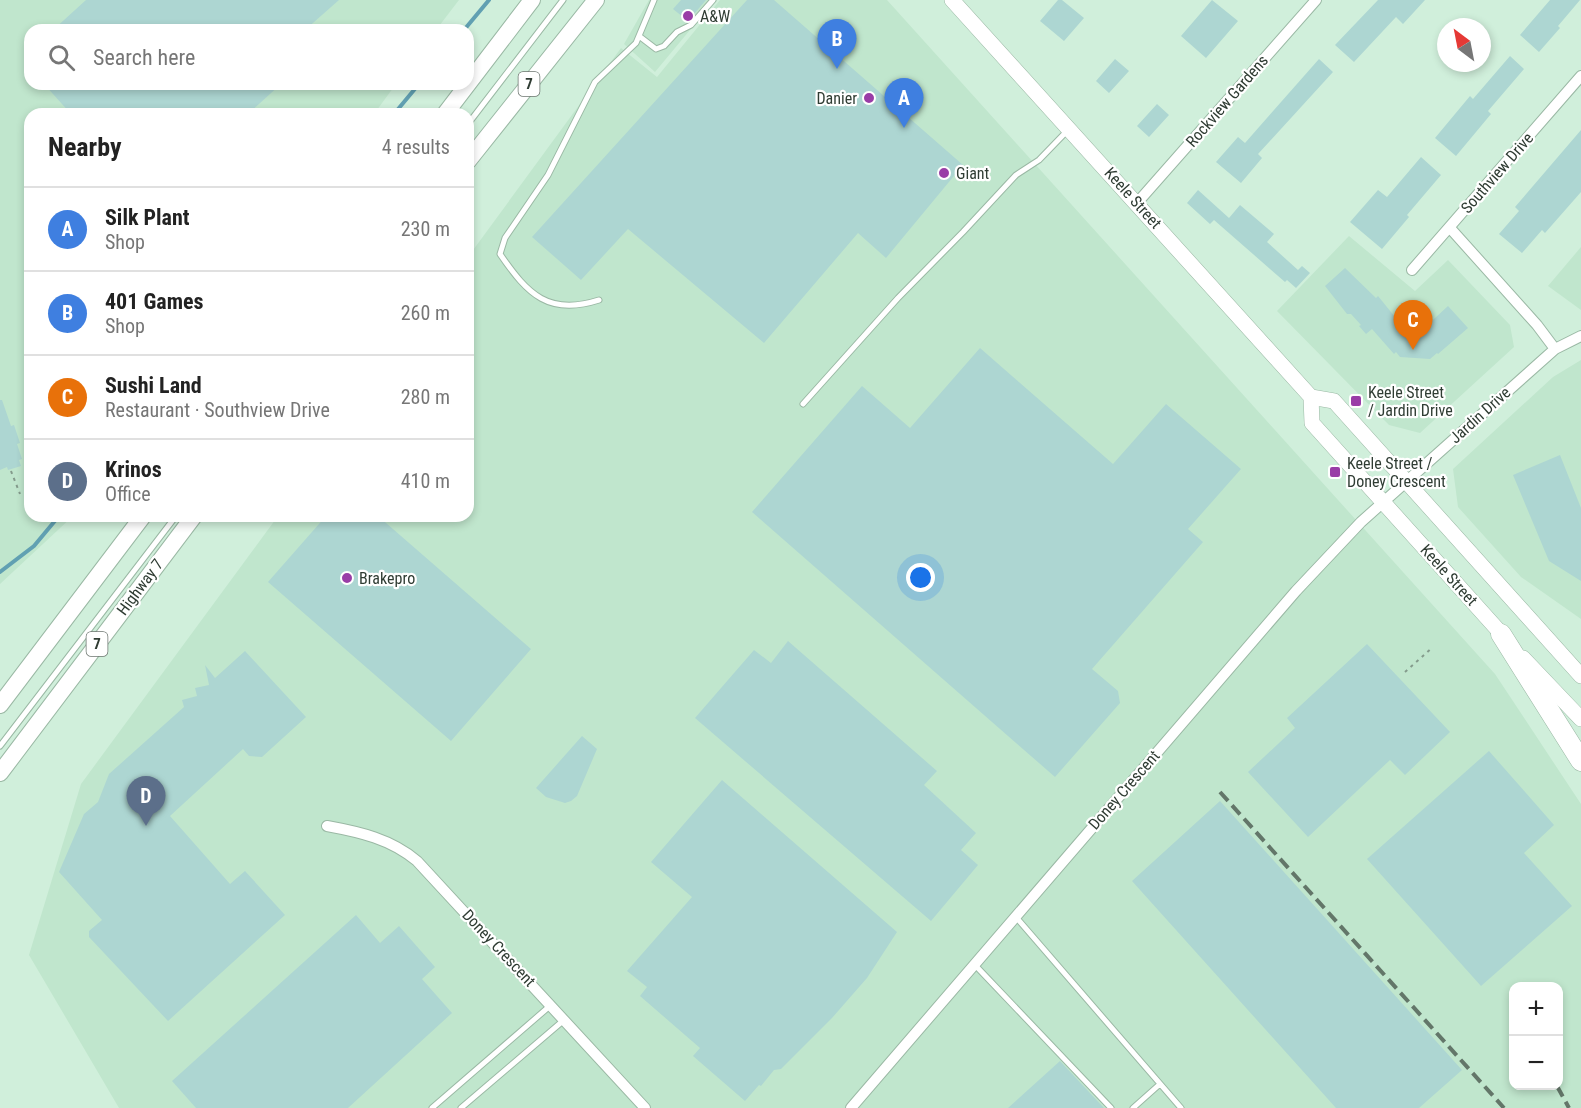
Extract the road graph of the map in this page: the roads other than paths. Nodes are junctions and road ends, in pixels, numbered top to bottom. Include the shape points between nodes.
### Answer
1 (532, 0) edge
2 (563, 0) edge
3 (596, 0) edge
4 (654, 0) edge
5 (713, 0) edge
6 (952, 0) edge
7 (1316, 0) edge
8 (639, 36) junction
9 (1581, 75) edge
10 (474, 77) edge
11 (464, 90) edge
12 (451, 108) edge
13 (474, 116) edge
14 (1070, 129) junction
15 (474, 153) edge
16 (1137, 203) junction
17 (1450, 228) junction
18 (1412, 270) dead end
19 (599, 300) dead end
20 (1581, 336) edge
21 (1555, 348) junction
22 (1311, 397) junction
23 (802, 404) dead end
24 (1407, 482) junction
25 (1383, 502) junction
26 (138, 522) edge
27 (171, 522) edge
28 (189, 522) edge
29 (1501, 634) junction
30 (1581, 676) edge
31 (0, 705) edge
32 (1581, 719) edge
33 (0, 746) edge
34 (1581, 761) edge
35 (0, 773) edge
36 (327, 826) dead end
37 (1016, 916) junction
38 (974, 964) junction
39 (551, 1005) junction
40 (564, 1020) junction
41 (1160, 1084) junction
42 (432, 1108) edge
43 (461, 1108) edge
44 (645, 1108) edge
45 (850, 1108) edge
46 (1111, 1108) edge
47 (1133, 1108) edge
48 (1181, 1108) edge

1 - 10 main road
2 - 13 lane
3 - 15 main road, 7
4 - 8 lane
5 - 8 lane via 691,25 677,32 664,46 656,49
6 - 14 main road, Keele Street
7 - 16 street, Rockview Gardens
8 - 19 lane via 595,82 548,175 505,238 500,254 516,277 546,303 580,306
9 - 17 street, Southview Drive
11 - 12 main road
14 - 16 main road, Keele Street
14 - 23 lane via 1039,160 1016,175
16 - 22 main road, Keele Street
17 - 18 street, Southview Drive
17 - 21 street
20 - 21 street, Jardin Drive
21 - 24 street, Jardin Drive
22 - 24 main road, Keele Street via 1334,401
22 - 25 main road, Keele Street via 1312,423
24 - 25 street, Doney Crescent
24 - 30 main road, Keele Street
25 - 29 main road, Keele Street
25 - 37 street, Doney Crescent via 1296,591
26 - 31 main road
27 - 33 lane
28 - 35 main road, Highway 7 / 7
29 - 32 main road, Keele Street
29 - 34 highway
36 - 39 street, Doney Crescent via 366,834 404,850 435,878
37 - 38 street, Doney Crescent
37 - 41 lane
38 - 45 street, Doney Crescent
38 - 46 lane
39 - 40 street, Doney Crescent
39 - 42 lane
40 - 43 lane
40 - 44 street, Doney Crescent
41 - 47 lane
41 - 48 lane

